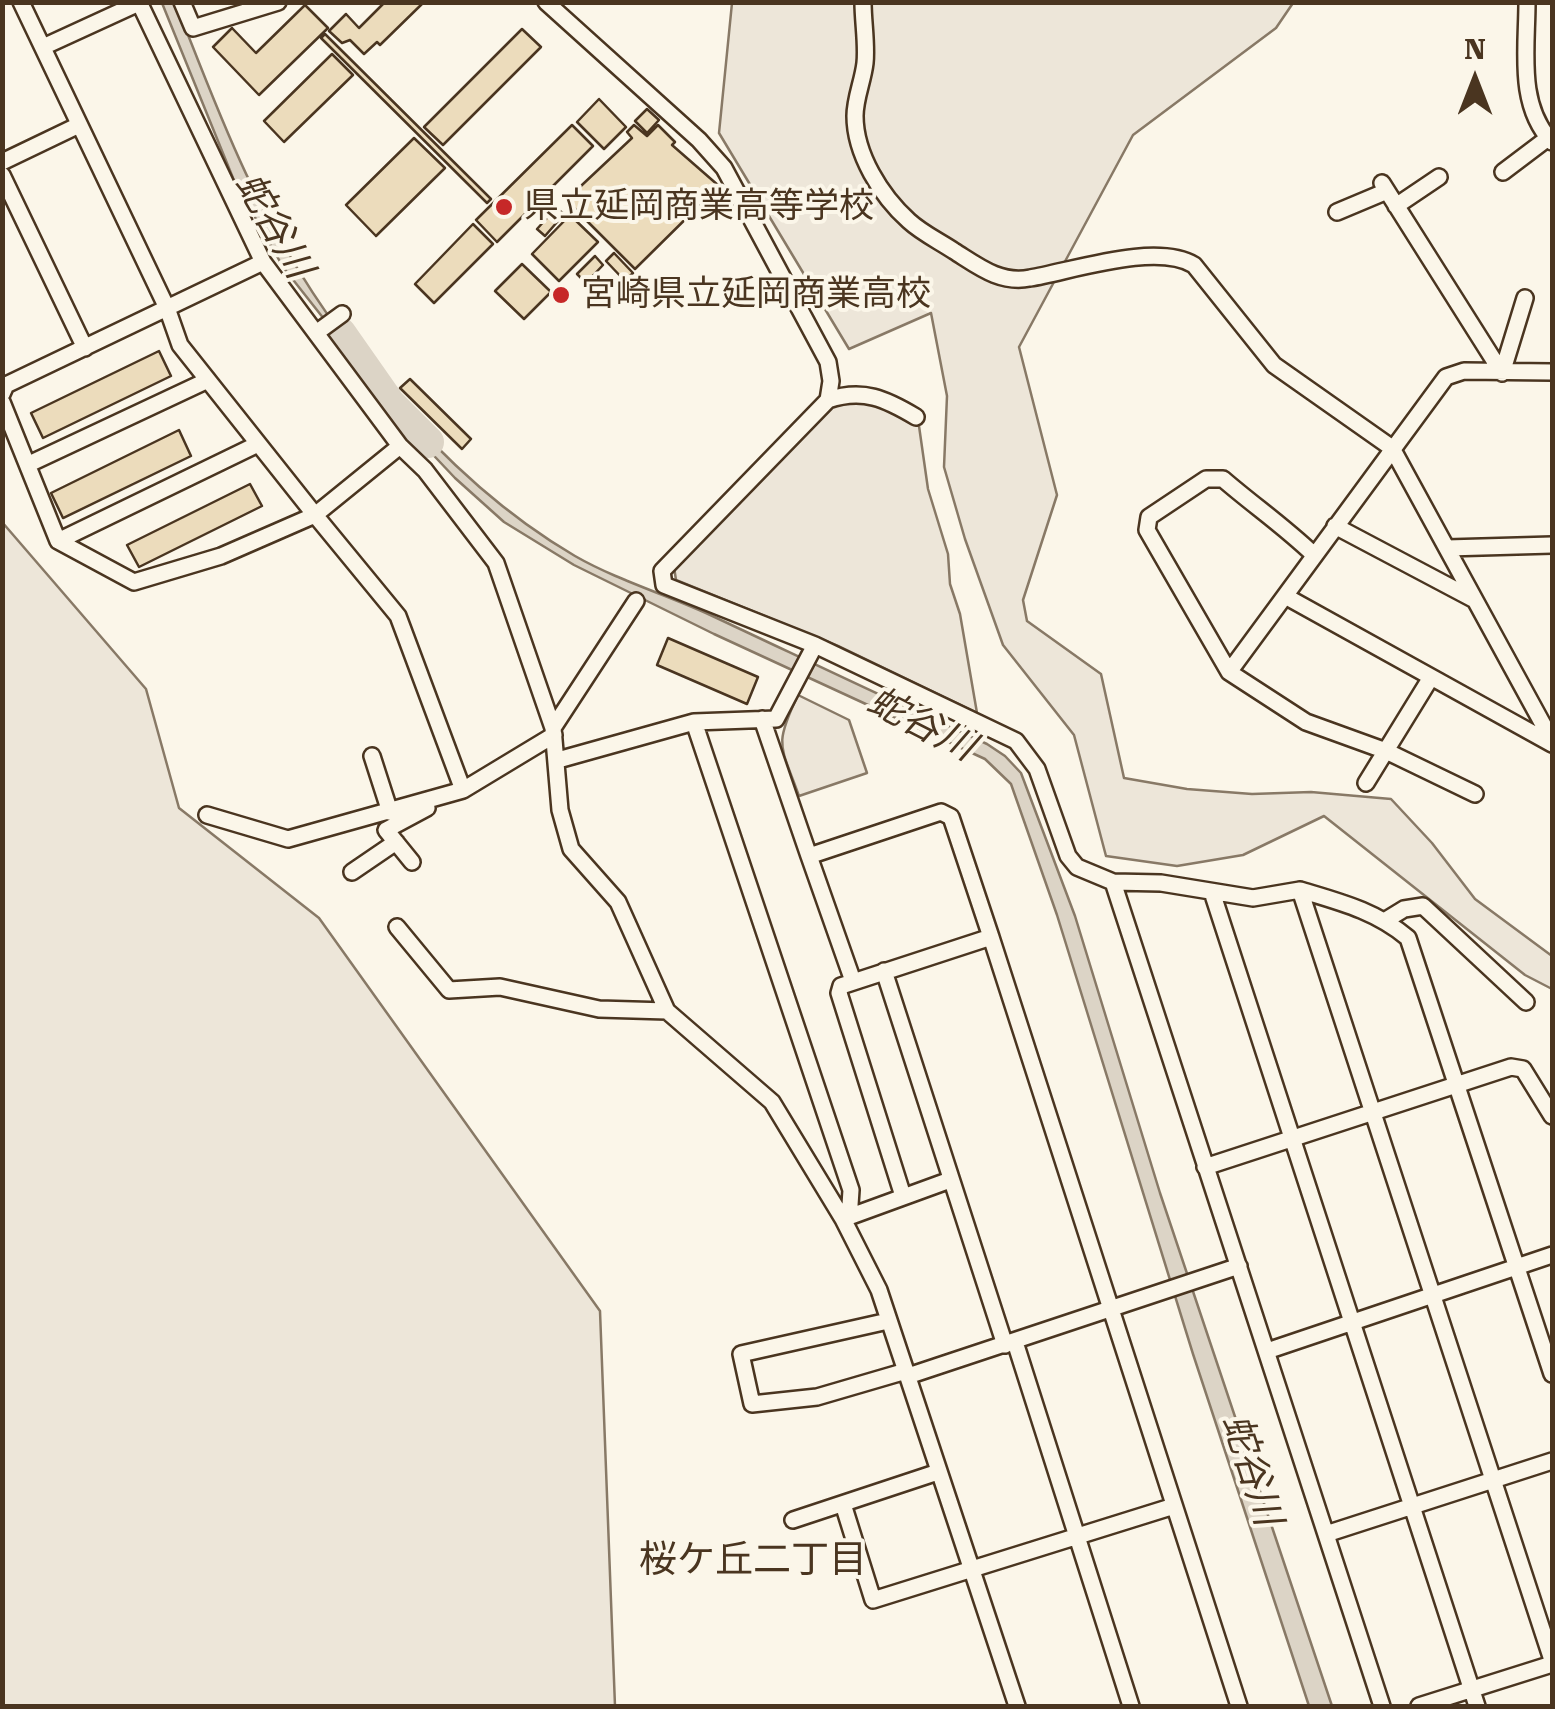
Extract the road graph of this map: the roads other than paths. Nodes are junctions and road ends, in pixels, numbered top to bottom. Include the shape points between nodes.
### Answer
1 (21, 2) edge
2 (182, 2) edge
3 (546, 2) edge
4 (863, 2) edge
5 (1528, 2) edge
6 (139, 3) edge
7 (266, 4) edge
8 (43, 46) junction
9 (80, 125) junction
10 (1550, 140) edge
11 (2, 162) edge
12 (1503, 172) dead end
13 (2, 176) edge
14 (1439, 177) dead end
15 (1396, 206) junction
16 (1337, 212) dead end
17 (263, 262) junction
18 (1524, 298) dead end
19 (167, 308) junction
20 (340, 315) dead end
21 (316, 332) junction
22 (84, 348) junction
23 (1552, 372) edge
24 (1502, 374) junction
25 (208, 380) junction
26 (2, 394) edge
27 (828, 400) junction
28 (2, 402) edge
29 (916, 417) dead end
30 (258, 444) junction
31 (400, 446) junction
32 (1392, 448) junction
33 (28, 464) junction
34 (315, 515) junction
35 (1335, 526) junction
36 (58, 541) junction
37 (1552, 545) edge
38 (1447, 548) junction
39 (1314, 555) junction
40 (1285, 596) junction
41 (1475, 600) junction
42 (636, 601) dead end
43 (812, 648) junction
44 (1229, 672) junction
45 (1430, 679) junction
46 (762, 719) junction
47 (694, 722) junction
48 (554, 732) junction
49 (1552, 742) edge
50 (1386, 752) junction
51 (372, 756) dead end
52 (558, 760) junction
53 (1366, 783) dead end
54 (458, 792) junction
55 (1475, 794) dead end
56 (390, 812) junction
57 (208, 815) dead end
58 (396, 842) junction
59 (809, 856) junction
60 (412, 862) dead end
61 (352, 872) dead end
62 (1113, 882) junction
63 (1300, 890) junction
64 (1212, 892) junction
65 (1386, 920) junction
66 (397, 927) dead end
67 (991, 938) junction
68 (884, 971) junction
69 (854, 981) junction
70 (1526, 1002) dead end
71 (668, 1011) junction
72 (1457, 1084) junction
73 (1374, 1110) junction
74 (1552, 1116) edge
75 (1292, 1138) junction
76 (1205, 1167) junction
77 (950, 1180) junction
78 (902, 1196) junction
79 (843, 1219) junction
80 (1552, 1255) edge
81 (1238, 1266) junction
82 (1517, 1268) junction
83 (1434, 1294) junction
84 (1110, 1310) junction
85 (888, 1320) junction
86 (1351, 1323) junction
87 (1010, 1344) junction
88 (1267, 1351) junction
89 (906, 1373) junction
90 (1552, 1374) edge
91 (1552, 1461) edge
92 (938, 1472) junction
93 (1494, 1480) junction
94 (842, 1504) junction
95 (1412, 1505) junction
96 (1174, 1506) junction
97 (793, 1520) dead end
98 (1326, 1534) junction
99 (1078, 1538) junction
100 (972, 1570) junction
101 (1552, 1662) edge
102 (1471, 1690) junction
103 (1017, 1706) edge
104 (1131, 1706) edge
105 (1239, 1706) edge
106 (1382, 1706) edge
107 (1419, 1706) edge
108 (1476, 1706) edge

1 - 8 street
2 - 7 street via 193,28
3 - 27 street via 724,168 828,362
4 - 32 street via 866,62 855,112 857,144 883,192 910,222 1004,279 1132,258 1183,258 1274,365
5 - 10 street via 1526,86 1534,117
6 - 8 street
6 - 17 street
8 - 9 street
9 - 11 street
9 - 19 street
10 - 12 street
13 - 22 street
14 - 15 street
15 - 16 street via 1385,187
15 - 24 street
17 - 19 street
17 - 21 street
18 - 24 street
19 - 22 street
19 - 25 street via 180,345
20 - 21 street
21 - 31 street
22 - 26 street via 6,385
23 - 24 street
24 - 32 street via 1464,371 1446,377
25 - 30 street
25 - 33 street
27 - 29 street via 865,393
27 - 43 street via 662,571 664,585
28 - 33 street
30 - 34 street
30 - 36 street
31 - 34 street
31 - 48 street via 496,563
32 - 35 street
32 - 38 street
33 - 36 street
34 - 36 street via 220,556 134,582
34 - 54 street via 398,616
35 - 39 street
35 - 41 street
37 - 38 street
38 - 41 street
39 - 40 street
39 - 44 street via 1223,479 1206,479 1150,517 1148,530
40 - 44 street
40 - 45 street
41 - 49 street
42 - 48 street
43 - 46 street via 776,719
43 - 62 street via 1016,741 1037,769 1068,856 1077,867
44 - 50 street via 1306,722
45 - 49 street
45 - 50 street
46 - 47 street
46 - 59 street
47 - 52 street
47 - 79 street via 851,1190
48 - 52 street
48 - 54 street
50 - 53 street
50 - 55 street
51 - 56 street
52 - 71 street via 560,810 571,850 618,902
54 - 56 street
54 - 58 street via 386,830
56 - 57 street via 288,839
58 - 60 street
58 - 61 street
59 - 67 street via 941,812 952,817
59 - 69 street
62 - 64 street
62 - 76 street
63 - 64 street via 1253,898
63 - 65 street
63 - 73 street
64 - 75 street
65 - 70 street via 1422,906
65 - 72 street via 1408,938
66 - 71 street via 448,990 500,987 599,1009
67 - 68 street
67 - 84 street
68 - 69 street
68 - 77 street
69 - 78 street via 839,992
71 - 79 street via 772,1102
72 - 73 street
72 - 74 street via 1523,1069
72 - 82 street
73 - 75 street
73 - 83 street
75 - 76 street
75 - 86 street
76 - 81 street
77 - 78 street
77 - 87 street
78 - 79 street
79 - 85 street
80 - 82 street
81 - 84 street
81 - 88 street
82 - 83 street
82 - 90 street
83 - 86 street
83 - 93 street
84 - 87 street
84 - 96 street
85 - 89 street
85 - 89 street via 740,1354 752,1404 818,1397
86 - 88 street
86 - 95 street
87 - 89 street
87 - 99 street
88 - 98 street
89 - 92 street
91 - 93 street
92 - 94 street
92 - 100 street
93 - 95 street
93 - 101 street
94 - 97 street
94 - 100 street via 873,1600
95 - 98 street
95 - 102 street
96 - 99 street
96 - 105 street
98 - 106 street
99 - 100 street
99 - 104 street
100 - 103 street
101 - 102 street
102 - 107 street
102 - 108 street

